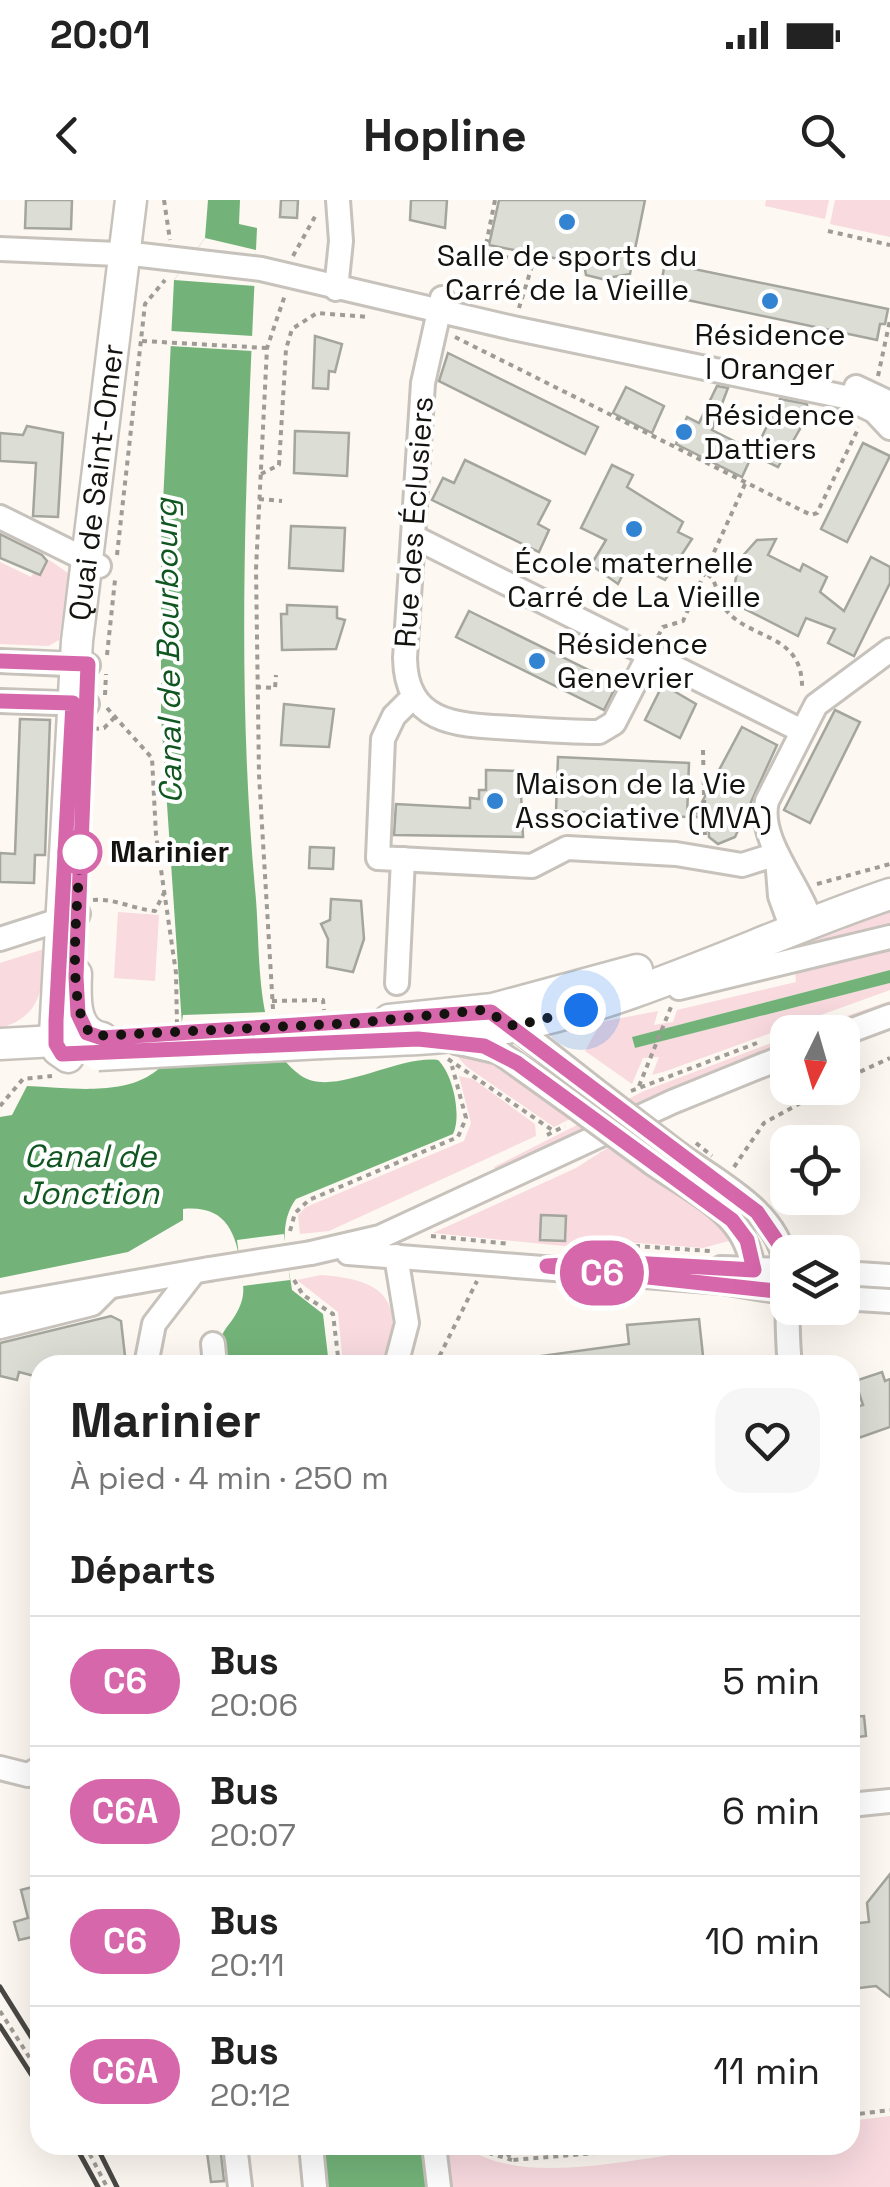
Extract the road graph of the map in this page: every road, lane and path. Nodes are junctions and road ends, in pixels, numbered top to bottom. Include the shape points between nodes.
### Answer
1 (131, 200) edge
2 (149, 200) edge
3 (495, 200) edge
4 (331, 201) edge
5 (828, 231) dead end
6 (890, 245) edge
7 (0, 249) edge
8 (132, 255) junction
9 (288, 280) junction
10 (329, 280) junction
11 (145, 304) dead end
12 (439, 312) junction
13 (517, 315) junction
14 (380, 318) dead end
15 (890, 320) edge
16 (142, 341) junction
17 (888, 342) edge
18 (267, 348) junction
19 (887, 364) edge
20 (883, 413) edge
21 (262, 474) junction
22 (745, 484) junction
23 (259, 499) junction
24 (282, 501) dead end
25 (0, 517) edge
26 (414, 537) junction
27 (92, 563) junction
28 (705, 572) junction
29 (889, 650) edge
30 (649, 655) junction
31 (0, 661) edge
32 (82, 664) junction
33 (276, 675) dead end
34 (256, 687) junction
35 (414, 696) junction
36 (0, 701) edge
37 (82, 712) junction
38 (115, 717) junction
39 (802, 731) junction
40 (703, 750) dead end
41 (778, 854) junction
42 (704, 858) junction
43 (402, 859) junction
44 (890, 864) edge
45 (890, 879) edge
46 (824, 882) dead end
47 (164, 893) junction
48 (890, 894) edge
49 (76, 911) junction
50 (795, 918) junction
51 (890, 937) edge
52 (0, 939) edge
53 (398, 983) dead end
54 (272, 1001) junction
55 (673, 1002) dead end
56 (597, 1005) junction
57 (273, 1009) dead end
58 (483, 1010) junction
59 (890, 1016) edge
60 (322, 1026) junction
61 (514, 1026) junction
62 (860, 1027) edge
63 (174, 1037) dead end
64 (418, 1039) junction
65 (0, 1044) edge
66 (78, 1053) junction
67 (890, 1058) edge
68 (770, 1062) edge
69 (0, 1063) edge
70 (860, 1072) edge
71 (638, 1087) dead end
72 (797, 1105) edge
73 (0, 1106) edge
74 (554, 1132) dead end
75 (732, 1172) dead end
76 (290, 1231) dead end
77 (774, 1235) edge
78 (416, 1236) dead end
79 (518, 1245) dead end
80 (583, 1249) dead end
81 (693, 1250) dead end
82 (311, 1253) junction
83 (396, 1256) junction
84 (202, 1271) junction
85 (860, 1275) edge
86 (890, 1276) edge
87 (753, 1278) junction
88 (294, 1280) dead end
89 (770, 1280) edge
90 (477, 1282) dead end
91 (110, 1286) junction
92 (860, 1299) edge
93 (890, 1301) edge
94 (0, 1306) edge
95 (788, 1325) edge
96 (0, 1327) edge
97 (148, 1355) edge
98 (338, 1355) edge
99 (399, 1355) edge
100 (440, 1355) edge
101 (790, 1355) edge
102 (0, 1768) edge
103 (30, 1774) edge
104 (890, 1800) edge
105 (860, 1803) edge
106 (0, 2012) edge
107 (30, 2058) edge
108 (890, 2110) edge
109 (860, 2114) edge
110 (90, 2155) edge
111 (237, 2155) edge
112 (312, 2155) edge
113 (435, 2155) edge
114 (496, 2155) edge
115 (508, 2155) edge
116 (572, 2155) edge
117 (512, 2160) junction
118 (107, 2187) edge
119 (240, 2187) edge
120 (316, 2187) edge
121 (439, 2187) edge

1 - 8 main road, Quai de Saint-Omer
2 - 8 main road, Quai de Saint-Omer
3 - 13 path via 485,250 532,266
4 - 9 path
4 - 10 street
5 - 6 path
7 - 8 street
8 - 9 street via 261,270
8 - 27 main road, Quai de Saint-Omer
9 - 10 street
9 - 18 path
10 - 12 street
11 - 16 path
12 - 13 street
12 - 20 street via 845,397
12 - 22 path
12 - 26 street, Rue des Éclusiers via 423,383
13 - 20 street
14 - 21 path via 317,313 296,323 286,349 279,466
15 - 17 path
16 - 18 path
16 - 38 path via 108,639 105,706
17 - 19 path
18 - 21 path
19 - 20 path
20 - 22 path via 814,515
21 - 23 path
22 - 28 path
23 - 24 path
23 - 34 path
25 - 27 street
26 - 30 street
26 - 35 street, Rue des Éclusiers via 405,664
27 - 32 main road, Quai de Saint-Omer
28 - 30 path via 683,621 662,627
28 - 39 path via 715,580 722,606 780,641 799,665
29 - 39 street via 822,699
30 - 35 street via 614,723 599,732 458,724 431,714
30 - 39 street
31 - 32 street
32 - 37 main road, Quai de Saint-Omer
33 - 34 path via 275,688
34 - 54 path
35 - 43 street via 389,723 382,748 378,858
36 - 37 street
37 - 38 path via 104,728
37 - 49 main road, Quai de Saint-Omer
38 - 47 path via 152,758
39 - 41 street via 765,808
40 - 42 path
41 - 42 street via 742,865
41 - 50 street
42 - 43 street via 567,848 532,866
43 - 53 street
44 - 46 path
45 - 50 main road
47 - 49 path via 154,911 125,908 109,898
47 - 63 path via 178,997
48 - 50 main road
49 - 52 street
49 - 66 main road, Quai de Saint-Omer
49 - 66 main road, Quai de Saint-Omer via 78,1014 87,1033
50 - 56 main road
50 - 58 main road via 566,991
51 - 56 street
54 - 57 path
54 - 60 path via 324,1000
55 - 71 path
56 - 61 main road
58 - 60 main road
58 - 61 street
59 - 62 street
60 - 64 main road
60 - 66 main road
61 - 64 main road
61 - 77 street, bridge via 762,1216
64 - 87 street, bridge via 492,1048 566,1100 740,1227 750,1245
65 - 66 main road
66 - 69 main road
66 - 73 path via 26,1078
67 - 70 path
68 - 82 street via 380,1237
72 - 75 path via 764,1123
74 - 76 path via 486,1081 452,1066 466,1118 458,1137 309,1200 295,1213
78 - 79 path
80 - 81 path
82 - 83 street
82 - 84 street, bridge
83 - 87 street via 547,1266 614,1262
83 - 99 street via 407,1323
84 - 91 street
84 - 97 street via 154,1324
85 - 86 street
87 - 89 street
88 - 98 path via 303,1295 333,1314
90 - 100 path
91 - 94 street
91 - 96 street via 92,1304
92 - 93 street
95 - 101 street
102 - 103 street
104 - 105 street
106 - 107 path
108 - 109 path
110 - 118 path
111 - 119 street
112 - 120 street
113 - 121 street
114 - 117 path
115 - 117 path
116 - 117 path

